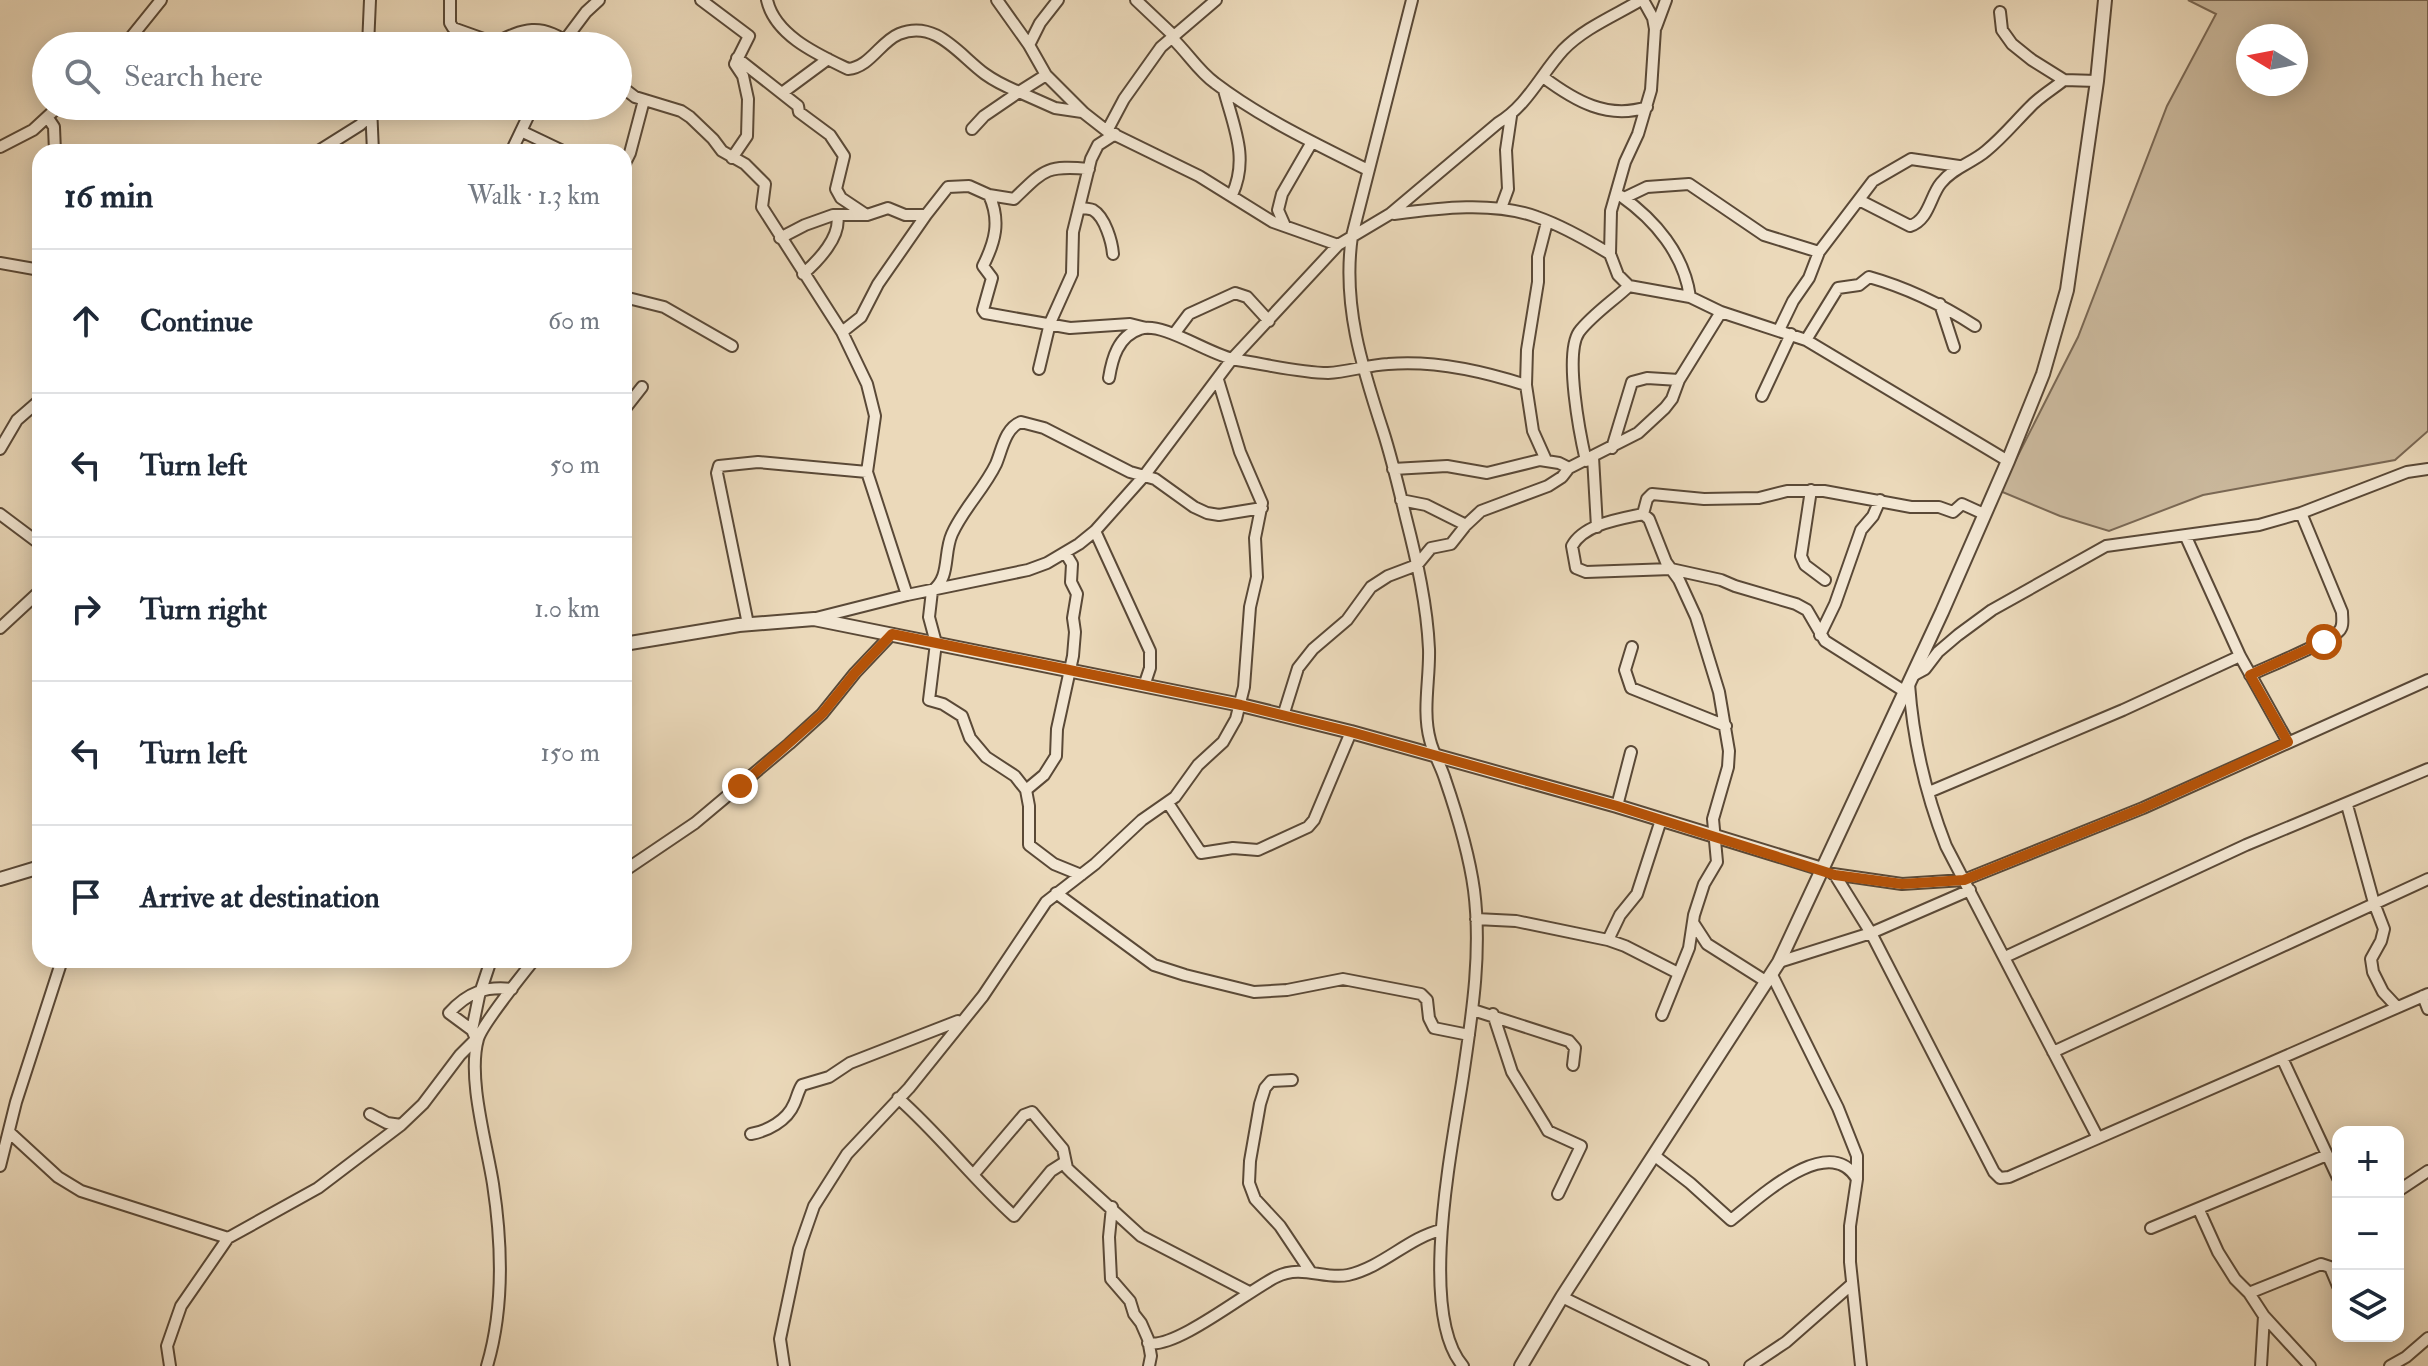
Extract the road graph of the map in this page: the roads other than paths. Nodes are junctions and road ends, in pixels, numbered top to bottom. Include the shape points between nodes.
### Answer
1 (161, 0) edge
2 (370, 0) edge
3 (450, 0) edge
4 (599, 0) edge
5 (701, 0) edge
6 (767, 0) edge
7 (997, 0) edge
8 (1058, 0) edge
9 (1136, 0) edge
10 (1216, 0) edge
11 (1412, 0) edge
12 (1642, 0) edge
13 (1666, 0) edge
14 (2105, 0) edge
15 (2000, 12) dead end
16 (1655, 29) junction
17 (135, 32) edge
18 (369, 32) edge
19 (463, 32) edge
20 (516, 32) edge
21 (536, 32) edge
22 (574, 32) edge
23 (1173, 37) junction
24 (1029, 45) junction
25 (737, 58) junction
26 (828, 59) junction
27 (1046, 75) junction
28 (1543, 77) junction
29 (2064, 80) junction
30 (2097, 81) junction
31 (1224, 90) junction
32 (1019, 92) junction
33 (632, 93) edge
34 (782, 93) junction
35 (644, 100) junction
36 (1647, 107) junction
37 (1084, 113) junction
38 (1511, 116) junction
39 (45, 120) edge
40 (49, 120) edge
41 (364, 120) edge
42 (371, 120) edge
43 (526, 120) edge
44 (972, 129) dead end
45 (521, 131) junction
46 (1111, 132) junction
47 (1312, 142) junction
48 (55, 144) edge
49 (330, 144) edge
50 (373, 144) edge
51 (515, 144) edge
52 (548, 144) edge
53 (632, 145) edge
54 (0, 147) edge
55 (732, 158) junction
56 (1959, 166) junction
57 (1089, 169) junction
58 (1368, 170) junction
59 (989, 195) junction
60 (1232, 195) junction
61 (1621, 196) junction
62 (1859, 200) junction
63 (1080, 208) junction
64 (1501, 208) junction
65 (1390, 214) junction
66 (837, 215) junction
67 (867, 215) junction
68 (926, 215) junction
69 (1547, 222) junction
70 (1285, 226) junction
71 (1352, 236) junction
72 (780, 238) junction
73 (1338, 245) junction
74 (1819, 252) junction
75 (1113, 254) dead end
76 (1610, 254) junction
77 (0, 263) edge
78 (32, 269) edge
79 (803, 274) junction
80 (1629, 286) junction
81 (1690, 297) junction
82 (632, 299) edge
83 (1940, 304) junction
84 (1721, 312) junction
85 (1269, 321) junction
86 (1050, 323) junction
87 (1975, 326) dead end
88 (1148, 328) junction
89 (1779, 330) junction
90 (842, 332) junction
91 (1174, 334) junction
92 (1791, 334) junction
93 (1806, 340) junction
94 (732, 346) dead end
95 (1954, 347) dead end
96 (1232, 359) junction
97 (1363, 367) junction
98 (1039, 369) dead end
99 (1109, 378) dead end
100 (1218, 380) junction
101 (1679, 380) junction
102 (1526, 385) junction
103 (642, 387) dead end
104 (1762, 396) dead end
105 (632, 400) edge
106 (32, 407) edge
107 (1612, 448) junction
108 (0, 449) edge
109 (1589, 459) junction
110 (1546, 460) junction
111 (2008, 461) junction
112 (1569, 468) junction
113 (1393, 469) junction
114 (2428, 469) edge
115 (867, 472) junction
116 (1144, 476) junction
117 (1811, 490) junction
118 (1401, 500) junction
119 (1880, 500) junction
120 (1262, 508) junction
121 (2301, 513) junction
122 (0, 514) edge
123 (1643, 514) junction
124 (1984, 514) junction
125 (1466, 525) junction
126 (1597, 527) junction
127 (1095, 531) junction
128 (2186, 537) junction
129 (32, 538) edge
130 (1066, 554) junction
131 (1417, 565) junction
132 (1671, 569) junction
133 (1825, 580) dead end
134 (932, 591) junction
135 (907, 595) junction
136 (32, 598) edge
137 (814, 619) junction
138 (748, 624) junction
139 (0, 628) edge
140 (892, 634) junction
141 (1820, 635) junction
142 (632, 643) edge
143 (936, 643) junction
144 (1632, 647) dead end
145 (2240, 656) junction
146 (1070, 670) junction
147 (2250, 675) junction
148 (2428, 680) edge
149 (1908, 684) junction
150 (1144, 686) junction
151 (1241, 705) junction
152 (1283, 716) junction
153 (1726, 726) junction
154 (1351, 732) junction
155 (2288, 742) junction
156 (1631, 752) dead end
157 (1437, 755) junction
158 (2428, 769) edge
159 (1026, 790) junction
160 (1929, 792) junction
161 (1168, 803) junction
162 (2347, 805) junction
163 (1617, 806) junction
164 (1661, 820) junction
165 (1713, 836) junction
166 (632, 866) edge
167 (32, 869) edge
168 (1822, 869) junction
169 (1081, 875) junction
170 (1835, 875) junction
171 (0, 879) edge
172 (2428, 879) edge
173 (1967, 885) junction
174 (1056, 893) junction
175 (2374, 903) junction
176 (1476, 919) junction
177 (1694, 924) junction
178 (1871, 933) junction
179 (1608, 940) junction
180 (2005, 957) junction
181 (1779, 962) junction
182 (59, 968) edge
183 (488, 968) edge
184 (528, 968) edge
185 (1678, 973) junction
186 (1770, 978) junction
187 (512, 989) junction
188 (480, 991) junction
189 (2426, 995) edge
190 (2397, 1007) junction
191 (2428, 1009) edge
192 (1473, 1010) junction
193 (1493, 1014) junction
194 (1662, 1015) dead end
195 (961, 1020) junction
196 (475, 1035) junction
197 (1469, 1035) junction
198 (2053, 1052) junction
199 (2282, 1058) junction
200 (1573, 1065) dead end
201 (1292, 1080) dead end
202 (898, 1098) junction
203 (370, 1114) dead end
204 (401, 1125) junction
205 (751, 1134) dead end
206 (5, 1135) edge
207 (2098, 1138) junction
208 (2327, 1155) junction
209 (1655, 1156) junction
210 (1065, 1162) junction
211 (2332, 1165) edge
212 (0, 1166) edge
213 (2428, 1171) edge
214 (973, 1175) junction
215 (1857, 1179) junction
216 (2404, 1187) edge
217 (1558, 1194) dead end
218 (1112, 1207) junction
219 (2199, 1210) junction
220 (2151, 1228) dead end
221 (1441, 1230) junction
222 (228, 1238) junction
223 (1310, 1271) junction
224 (2332, 1272) edge
225 (1852, 1284) junction
226 (1249, 1292) junction
227 (2249, 1293) junction
228 (1562, 1297) junction
229 (2264, 1316) junction
230 (2428, 1338) edge
231 (1148, 1343) junction
232 (170, 1366) edge
233 (487, 1366) edge
234 (784, 1366) edge
235 (1149, 1366) edge
236 (1463, 1366) edge
237 (1521, 1366) edge
238 (1703, 1366) edge
239 (1750, 1366) edge
240 (1861, 1366) edge
241 (2261, 1366) edge
242 (2310, 1366) edge
243 (2390, 1366) edge

1 - 17 street
2 - 18 street
3 - 19 street via 450,23
4 - 22 street
5 - 25 street via 747,33
6 - 26 street via 781,27
7 - 24 street
8 - 24 street
9 - 23 street
10 - 23 street
11 - 58 street
12 - 16 street
12 - 28 street via 1582,34
13 - 16 street
14 - 30 street
15 - 29 street via 2002,30 2012,44
16 - 36 street
20 - 21 street
23 - 31 street
23 - 46 street via 1124,99
24 - 27 street
25 - 34 street
25 - 55 street via 736,68 748,91 747,136
26 - 32 street via 853,69 895,36 922,30 935,33 983,72
26 - 34 street
27 - 32 street
27 - 37 street
28 - 36 street via 1589,106 1610,112
28 - 38 street
29 - 30 street
29 - 56 street via 1982,154
30 - 111 street via 2067,290 2043,374
31 - 47 street
31 - 60 street via 1241,157
32 - 37 street via 1055,108
32 - 44 street
33 - 35 street
34 - 67 street via 836,142 844,156 836,189
35 - 53 street
35 - 55 street via 681,111
36 - 61 street via 1625,162
37 - 46 street
38 - 64 street via 1508,189
38 - 65 street
39 - 54 street
40 - 48 street
41 - 49 street
42 - 50 street
43 - 45 street
45 - 51 street
45 - 52 street
46 - 57 street via 1098,145
46 - 60 street
47 - 58 street
47 - 70 street via 1282,194 1278,210
55 - 72 street via 765,184 762,207
56 - 62 street via 1911,159 1873,181
56 - 62 street via 1912,226
57 - 59 street via 1048,170 1014,199
57 - 63 street
58 - 71 street
59 - 68 street via 969,186 948,187
59 - 86 street via 997,232 983,266 992,278 983,310
60 - 70 street
61 - 74 street via 1647,187 1689,184 1764,235
61 - 76 street via 1609,220
61 - 81 street via 1649,217 1666,239 1685,274
62 - 74 street
63 - 75 street via 1098,214
63 - 86 street via 1073,232 1072,274
64 - 65 street
64 - 69 street
65 - 71 street
66 - 67 street
66 - 72 street
66 - 79 street via 830,242
67 - 68 street via 888,208
68 - 90 street via 861,317
69 - 76 street
69 - 102 street via 1538,257
70 - 73 street
71 - 73 street
71 - 97 street via 1349,293
72 - 79 street
73 - 85 street
74 - 89 street
76 - 80 street
77 - 78 street
79 - 90 street
80 - 81 street
80 - 109 street via 1574,343 1576,404
81 - 84 street
82 - 94 street via 664,307
83 - 87 street
83 - 93 street via 1869,277 1859,285 1838,288
83 - 95 street
84 - 89 street
84 - 101 street
85 - 91 street via 1247,297 1235,293 1189,314
85 - 96 street
86 - 88 street
86 - 98 street
88 - 91 street
88 - 99 street via 1139,329 1116,349
89 - 92 street
90 - 115 street via 874,411
91 - 96 street
92 - 93 street
92 - 104 street
93 - 111 street
96 - 97 street via 1324,373
96 - 100 street
97 - 102 street via 1422,363
97 - 113 street
100 - 116 street
100 - 120 street
101 - 107 street via 1665,408
101 - 107 street via 1647,378 1630,384
102 - 110 street via 1533,431
103 - 105 street
106 - 108 street via 17,420
107 - 109 street
109 - 112 street
109 - 126 street
110 - 112 street
110 - 113 street via 1487,473 1447,466
111 - 124 street
112 - 125 street via 1555,482 1481,511
113 - 118 street
114 - 121 street via 2407,472
115 - 135 street
115 - 138 street via 758,462 717,469
116 - 120 street via 1213,515
116 - 127 street
116 - 134 street via 1044,428 1015,424 951,535 943,581
117 - 119 street
117 - 123 street via 1752,498 1652,494
117 - 133 street via 1801,556
118 - 125 street via 1426,505
118 - 131 street
119 - 124 street via 1953,512 1962,504
119 - 141 street via 1861,530
120 - 151 street
121 - 128 street
121 - 147 street via 2343,624 2324,642
122 - 129 street
123 - 126 street
123 - 132 street
124 - 149 street
125 - 131 street via 1451,544 1431,548
126 - 132 street via 1573,542 1580,571
127 - 130 street
127 - 150 street via 1150,651
128 - 145 street
128 - 149 street via 2118,543 2096,551 1992,610 1942,648
130 - 134 street via 1028,570
130 - 146 street via 1077,594
131 - 152 street via 1375,584 1341,627 1304,659 1292,680
131 - 157 street via 1429,649 1428,725
132 - 141 street via 1796,604 1807,610
132 - 153 street via 1696,617
134 - 135 street
134 - 143 street via 929,617
135 - 137 street
136 - 139 street
137 - 138 street
137 - 140 street
138 - 142 street
140 - 143 street
140 - 166 street via 822,714 760,770
141 - 149 street
143 - 146 street
143 - 159 street via 929,700 962,716 970,738 986,757
144 - 153 street via 1625,670 1631,688
145 - 147 street
145 - 160 street
146 - 150 street
146 - 159 street via 1056,756
147 - 155 street
148 - 155 street
149 - 160 street
149 - 168 street
150 - 151 street
151 - 152 street
151 - 161 street via 1223,742
152 - 154 street
153 - 165 street via 1728,767
154 - 157 street
154 - 161 street via 1314,820 1266,848 1201,853
155 - 173 street
156 - 163 street
157 - 163 street
157 - 176 street via 1466,854
158 - 162 street
159 - 169 street via 1029,845
160 - 173 street via 1938,826
161 - 169 street
162 - 175 street
162 - 180 street via 2246,845
163 - 164 street
164 - 165 street
164 - 179 street via 1637,894
165 - 168 street
165 - 177 street via 1717,862 1704,884
167 - 171 street
168 - 170 street
168 - 181 street
169 - 174 street
170 - 173 street
170 - 178 street
172 - 175 street
173 - 178 street
173 - 180 street
174 - 195 street
174 - 197 street via 1154,965 1254,992 1343,979 1421,994 1434,1028
175 - 190 street via 2384,929 2371,966
175 - 198 street
176 - 179 street via 1516,921
176 - 192 street
177 - 185 street
177 - 186 street via 1707,944
178 - 181 street
178 - 207 street via 1996,1176 2005,1178
179 - 185 street
180 - 198 street
181 - 186 street
182 - 206 street
183 - 188 street
184 - 187 street
185 - 194 street
186 - 209 street
186 - 215 street via 1853,1141
187 - 188 street via 494,986
187 - 196 street
188 - 196 street
188 - 196 street via 449,1013
189 - 190 street
189 - 191 street
190 - 199 street
192 - 193 street
192 - 197 street
193 - 200 street via 1569,1041 1575,1048
193 - 217 street via 1512,1072 1548,1131 1581,1146
195 - 202 street
195 - 205 street via 802,1085 785,1116
196 - 204 street
196 - 233 street via 500,1269
197 - 221 street
198 - 207 street
199 - 207 street
199 - 208 street
201 - 223 street via 1271,1081 1263,1093 1248,1176 1255,1199
202 - 214 street
202 - 234 street via 847,1154 811,1211 780,1339
203 - 204 street
204 - 222 street via 318,1188
206 - 212 street
206 - 222 street via 81,1191
208 - 211 street
208 - 219 street
209 - 215 street via 1731,1220 1813,1163 1844,1165
209 - 228 street
210 - 214 street via 1014,1216
210 - 214 street via 1054,1137 1027,1112
210 - 218 street
213 - 216 street
215 - 225 street via 1850,1220
218 - 226 street via 1141,1236
218 - 231 street via 1111,1279 1132,1304
219 - 220 street
219 - 227 street via 2218,1252
221 - 223 street via 1354,1273
221 - 236 street via 1445,1324 1449,1344
222 - 232 street via 181,1306 167,1346
223 - 226 street via 1282,1274
224 - 227 street via 2321,1264
225 - 239 street
225 - 240 street
226 - 231 street via 1200,1326 1157,1345
227 - 229 street
228 - 237 street
228 - 238 street
229 - 241 street
229 - 242 street
230 - 243 street
231 - 235 street

